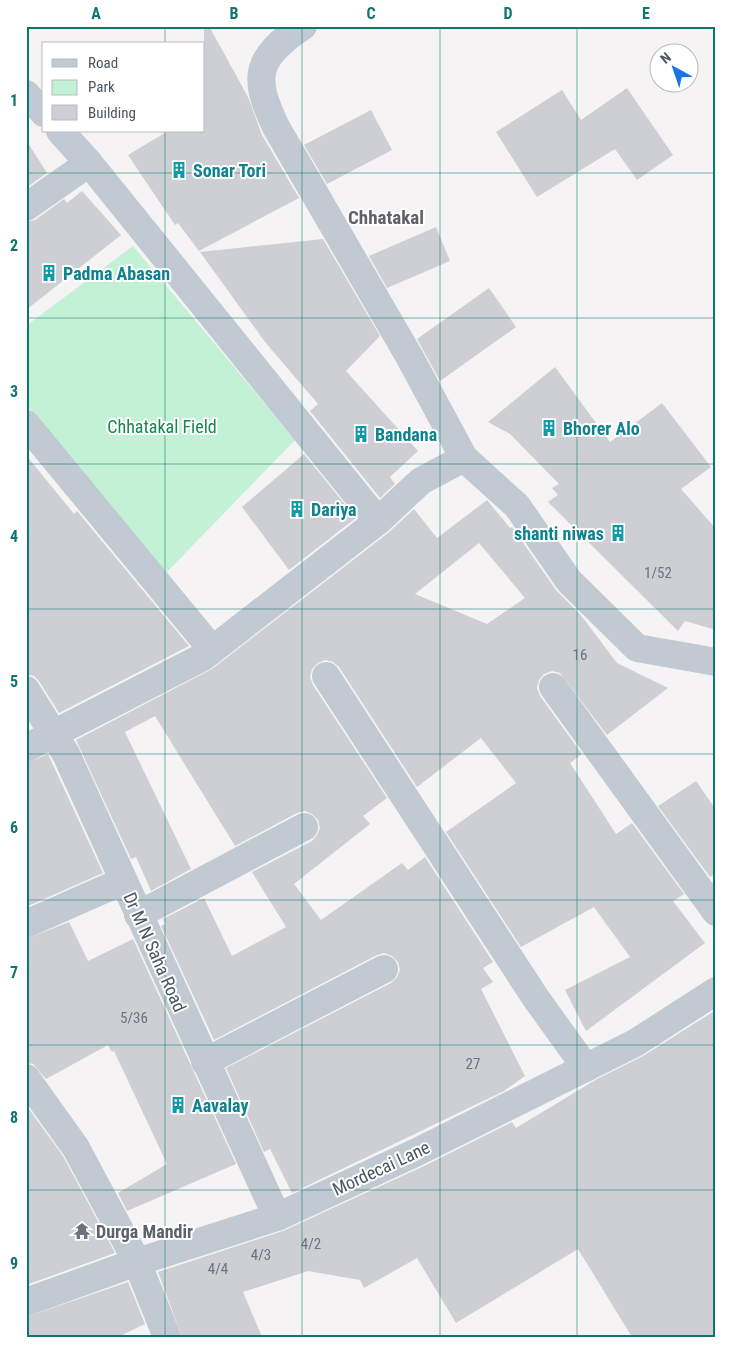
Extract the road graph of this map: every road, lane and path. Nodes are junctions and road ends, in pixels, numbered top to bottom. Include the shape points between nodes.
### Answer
1 (303, 26) edge
2 (26, 94) edge
3 (42, 112) edge
4 (61, 132) edge
5 (89, 163) junction
6 (26, 208) edge
7 (26, 424) edge
8 (464, 458) junction
9 (378, 521) junction
10 (215, 646) junction
11 (716, 662) edge
12 (326, 676) dead end
13 (553, 687) dead end
14 (26, 690) edge
15 (54, 734) junction
16 (26, 748) edge
17 (304, 826) dead end
18 (123, 881) junction
19 (716, 912) edge
20 (138, 915) junction
21 (26, 924) edge
22 (384, 969) dead end
23 (716, 991) edge
24 (205, 1062) junction
25 (586, 1068) junction
26 (26, 1078) edge
27 (277, 1217) junction
28 (137, 1262) junction
29 (26, 1302) edge
30 (167, 1337) edge

1 - 8 street via 281,41 268,57 260,81 263,100
2 - 3 street
4 - 5 street
5 - 6 street
5 - 9 street
7 - 10 street via 206,642
8 - 9 street via 421,481
8 - 11 street via 517,506 569,581 638,648
9 - 10 street
10 - 15 street via 203,657
12 - 25 street via 535,997
13 - 19 street
14 - 15 street, Dr M N Saha Road
15 - 16 street
15 - 18 street, Dr M N Saha Road
17 - 20 street
18 - 20 street, Dr M N Saha Road
18 - 21 street
20 - 24 street, Dr M N Saha Road
22 - 24 street
23 - 25 street, Mordecai Lane via 636,1043
24 - 27 street, Dr M N Saha Road
25 - 27 street, Mordecai Lane
26 - 28 street via 76,1148
27 - 28 street, Mordecai Lane
28 - 29 street, Mordecai Lane
28 - 30 street

